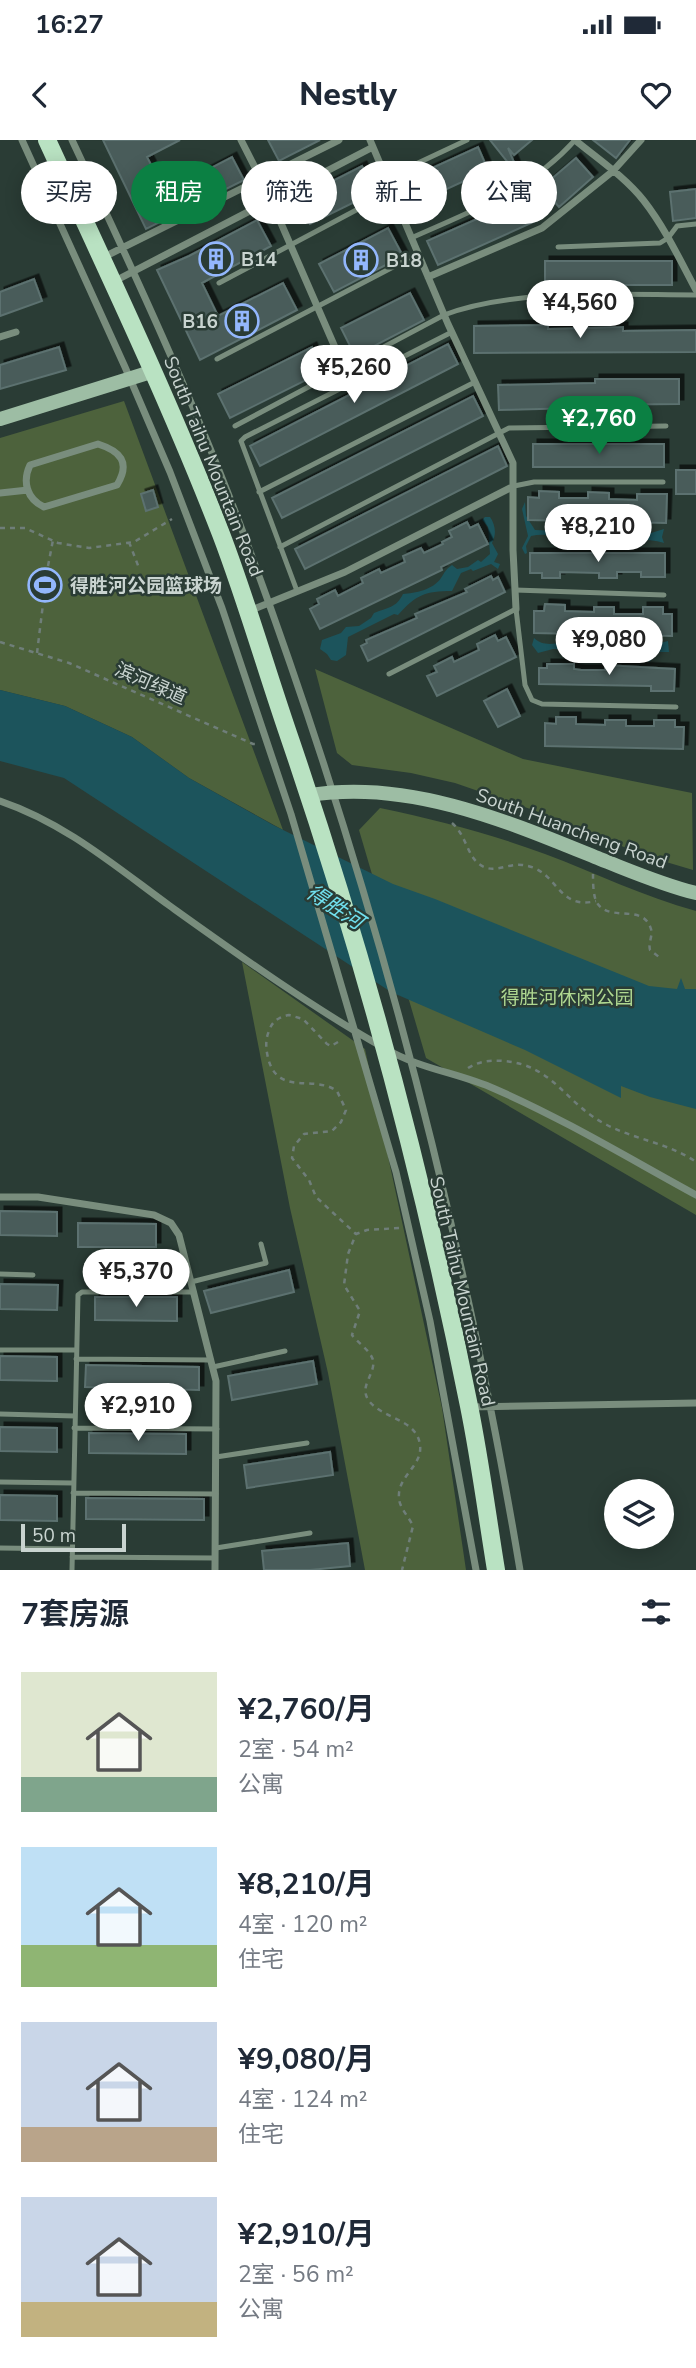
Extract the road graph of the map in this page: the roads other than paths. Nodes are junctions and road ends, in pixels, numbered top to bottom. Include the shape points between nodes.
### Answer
1 (22, 140) edge
2 (47, 140) edge
3 (72, 140) edge
4 (241, 140) edge
5 (338, 140) edge
6 (467, 140) edge
7 (575, 140) edge
8 (641, 140) edge
9 (371, 143) edge
10 (252, 161) edge
11 (297, 161) edge
12 (379, 161) edge
13 (422, 161) edge
14 (337, 162) edge
15 (613, 171) junction
16 (241, 189) edge
17 (351, 213) edge
18 (241, 216) edge
19 (281, 224) edge
20 (405, 224) edge
21 (696, 224) edge
22 (411, 238) junction
23 (668, 238) junction
24 (290, 245) junction
25 (558, 247) dead end
26 (122, 248) junction
27 (418, 254) junction
28 (102, 258) junction
29 (133, 272) junction
30 (428, 277) junction
31 (113, 282) junction
32 (219, 283) dead end
33 (696, 292) edge
34 (317, 307) junction
35 (444, 315) junction
36 (16, 332) dead end
37 (452, 332) junction
38 (0, 338) edge
39 (217, 359) dead end
40 (344, 368) junction
41 (154, 371) junction
42 (130, 379) junction
43 (475, 382) junction
44 (0, 419) edge
45 (235, 426) dead end
46 (666, 426) dead end
47 (499, 433) junction
48 (663, 482) dead end
49 (514, 486) junction
50 (28, 490) junction
51 (259, 492) junction
52 (0, 493) edge
53 (280, 547) junction
54 (515, 590) junction
55 (297, 591) junction
56 (664, 594) dead end
57 (268, 604) junction
58 (516, 609) junction
59 (249, 611) junction
60 (389, 674) dead end
61 (676, 707) dead end
62 (332, 792) junction
63 (310, 795) junction
64 (0, 802) edge
65 (696, 893) edge
66 (355, 1030) junction
67 (386, 1049) junction
68 (411, 1062) junction
69 (696, 1195) edge
70 (0, 1197) edge
71 (261, 1244) dead end
72 (0, 1274) edge
73 (33, 1275) dead end
74 (191, 1282) junction
75 (194, 1292) junction
76 (0, 1350) edge
77 (76, 1350) junction
78 (285, 1351) dead end
79 (76, 1359) junction
80 (212, 1364) junction
81 (696, 1403) edge
82 (469, 1407) junction
83 (0, 1414) edge
84 (75, 1416) junction
85 (74, 1428) junction
86 (217, 1429) junction
87 (307, 1443) dead end
88 (216, 1457) junction
89 (0, 1482) edge
90 (73, 1483) junction
91 (73, 1493) junction
92 (216, 1494) junction
93 (310, 1533) dead end
94 (0, 1548) edge
95 (216, 1548) junction
96 (72, 1549) junction
97 (72, 1557) junction
98 (215, 1558) junction
99 (72, 1570) edge
100 (215, 1570) edge
101 (476, 1570) edge
102 (496, 1570) edge
103 (520, 1570) edge

1 - 42 street
2 - 28 main road, South Taihu Mountain Road
3 - 26 street
4 - 10 street
5 - 11 street
6 - 13 lane
7 - 15 street
7 - 22 lane via 530,181
8 - 15 street
9 - 12 street
9 - 14 street
15 - 23 street via 643,200
15 - 30 street via 542,228
16 - 26 street
17 - 24 lane
18 - 29 street
19 - 24 street
20 - 22 street
21 - 23 lane via 677,226
22 - 27 street
23 - 25 lane via 660,243
23 - 33 street
24 - 32 lane
24 - 34 street
26 - 28 street
26 - 29 street
27 - 30 street
27 - 34 lane
28 - 31 main road, South Taihu Mountain Road
29 - 31 street
29 - 57 street via 221,478
30 - 35 street
31 - 41 main road, South Taihu Mountain Road
33 - 35 lane via 529,298
34 - 39 lane
34 - 40 street
35 - 37 street
35 - 40 lane
36 - 38 street
37 - 43 street
37 - 51 lane via 245,437 242,446
40 - 45 lane
41 - 42 main road
41 - 59 main road, South Taihu Mountain Road
42 - 44 main road
42 - 66 street via 222,608 291,814
43 - 47 street
43 - 51 lane
46 - 47 lane via 516,427
47 - 49 street via 513,463
47 - 53 lane
48 - 49 lane
49 - 54 street
49 - 55 street via 345,572
50 - 50 street via 34,502 44,507 117,485 124,474 124,461 113,449 98,444 30,465 25,475
50 - 52 street
51 - 53 lane
53 - 55 lane
54 - 56 lane
54 - 58 street
55 - 57 street
57 - 59 street
57 - 62 street
58 - 60 lane
58 - 61 lane via 525,685 532,700 542,704
59 - 63 main road, South Taihu Mountain Road
62 - 63 main road, South Huancheng Road
62 - 65 main road, South Huancheng Road via 357,791 447,804
62 - 68 street
63 - 67 main road, South Taihu Mountain Road
64 - 66 street via 44,818 79,839 208,933
66 - 67 street
66 - 101 street via 396,1172 430,1321
67 - 68 street
67 - 82 main road, South Taihu Mountain Road
68 - 69 street via 523,1101
68 - 103 street via 473,1321
70 - 74 street via 37,1197 154,1215 171,1223 179,1236
71 - 74 lane via 266,1263
72 - 73 lane
74 - 75 street
75 - 77 lane via 79,1293
75 - 80 street
76 - 77 lane
77 - 79 lane
78 - 80 lane
79 - 80 lane
79 - 84 lane
80 - 86 street
81 - 82 street
82 - 102 main road, South Taihu Mountain Road
83 - 84 lane
84 - 85 lane
85 - 86 lane
85 - 90 lane
86 - 88 street
87 - 88 lane
88 - 92 street
89 - 90 lane
90 - 91 lane
91 - 92 lane
91 - 96 lane
92 - 95 street
93 - 95 lane
94 - 96 lane
95 - 98 street
96 - 97 lane
97 - 98 lane
97 - 99 lane
98 - 100 street

